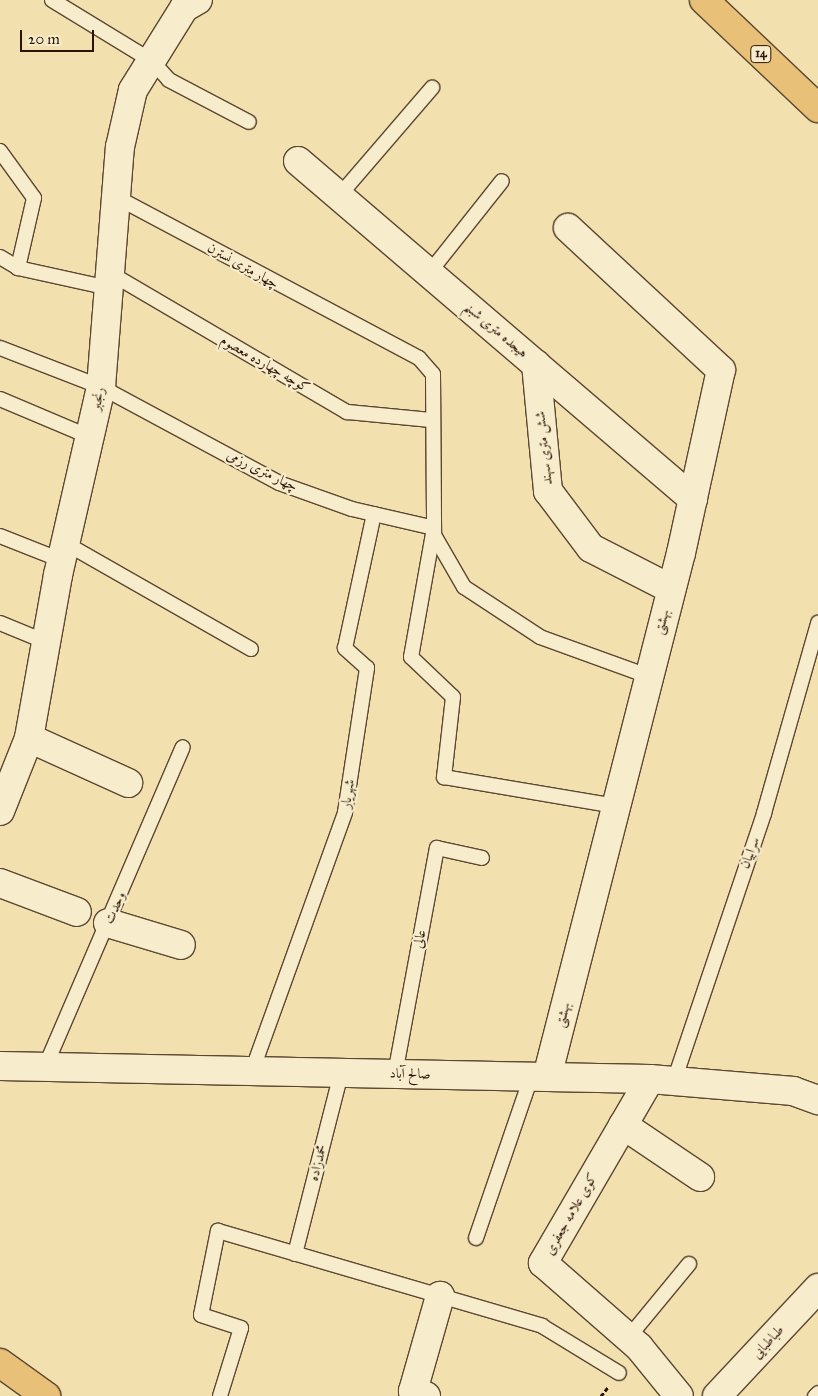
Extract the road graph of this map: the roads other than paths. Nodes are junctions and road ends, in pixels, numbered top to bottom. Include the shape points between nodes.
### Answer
1 (52, 0) edge
2 (198, 0) edge
3 (704, 0) edge
4 (152, 61) junction
5 (432, 88) dead end
6 (818, 108) edge
7 (249, 122) dead end
8 (0, 151) edge
9 (298, 161) dead end
10 (502, 180) dead end
11 (339, 196) junction
12 (116, 197) junction
13 (568, 228) dead end
14 (0, 257) edge
15 (18, 268) junction
16 (429, 273) junction
17 (109, 280) junction
18 (0, 348) edge
19 (536, 364) junction
20 (101, 387) junction
21 (0, 399) edge
22 (432, 420) junction
23 (90, 437) junction
24 (693, 499) junction
25 (374, 514) junction
26 (434, 528) junction
27 (0, 536) edge
28 (63, 551) junction
29 (671, 589) junction
30 (0, 623) edge
31 (818, 623) edge
32 (46, 642) junction
33 (252, 649) dead end
34 (648, 676) junction
35 (29, 738) junction
36 (183, 747) dead end
37 (6, 782) edge
38 (128, 782) dead end
39 (615, 806) junction
40 (0, 811) edge
41 (482, 858) dead end
42 (0, 883) edge
43 (77, 912) dead end
44 (108, 923) junction
45 (181, 945) dead end
46 (0, 1066) edge
47 (46, 1067) junction
48 (252, 1071) junction
49 (341, 1073) junction
50 (395, 1074) junction
51 (539, 1077) junction
52 (662, 1080) junction
53 (818, 1100) edge
54 (623, 1125) junction
55 (700, 1177) dead end
56 (476, 1238) dead end
57 (295, 1254) junction
58 (689, 1264) dead end
59 (818, 1288) edge
60 (440, 1296) junction
61 (628, 1338) junction
62 (0, 1363) edge
63 (619, 1373) dead end
64 (818, 1393) edge
65 (46, 1396) edge
66 (220, 1396) edge
67 (426, 1396) edge
68 (679, 1396) edge
69 (717, 1396) edge
70 (815, 1396) edge

1 - 4 lane
2 - 4 street, رنجبر via 184,8
3 - 6 main road, 14
4 - 7 lane via 169,80
4 - 12 street, رنجبر via 133,90 120,148
5 - 11 lane
8 - 15 lane via 34,198
9 - 11 street, هیجده متری شبنم
10 - 16 lane
11 - 16 street, هیجده متری شبنم
12 - 17 street, رنجبر
12 - 22 lane, چهار متری نسترن via 419,358 433,374
13 - 24 street, بهشتی via 721,370
14 - 15 lane, کوچه چهارده معصوم
15 - 17 lane, کوچه چهارده معصوم
16 - 19 street, هیجده متری شبنم
17 - 20 street, رنجبر
17 - 22 lane, کوچه چهارده معصوم via 347,412
18 - 20 lane, چهار متری رزمی
19 - 24 street, هیجده متری شبنم
19 - 29 street, شش متری سهند via 548,491 591,548
20 - 23 street, رنجبر
20 - 25 lane, چهار متری رزمی via 279,483
21 - 23 lane
22 - 26 lane, چهار متری نسترن
23 - 28 street, رنجبر
24 - 29 street, بهشتی
25 - 26 lane, چهار متری رزمی
25 - 48 lane, شهریار via 345,648 367,668 345,812
26 - 34 lane via 464,587 540,637
26 - 39 lane via 411,657 453,697 444,777
27 - 28 lane
28 - 32 street, رنجبر
28 - 33 lane
29 - 34 street, بهشتی
30 - 32 lane
31 - 52 lane, سرابیان via 764,814
32 - 35 street, رنجبر
34 - 39 street, بهشتی
35 - 37 street, رنجبر
35 - 38 street
36 - 44 lane, وحدت
37 - 40 street, رنجبر
39 - 51 street, بهشتی
41 - 50 lane, عالی via 437,848
42 - 43 street
44 - 45 street
44 - 47 lane, وحدت
46 - 47 street, صالح آباد
47 - 48 street, صالح آباد
48 - 49 street, صالح آباد
49 - 50 street, صالح آباد
49 - 57 lane, محمدزاده
50 - 51 street, صالح آباد
51 - 52 street, صالح آباد
51 - 56 lane
52 - 53 street, صالح آباد via 793,1091
52 - 54 street, کوی علامه جعفری
54 - 55 street
54 - 61 street, کوی علامه جعفری via 544,1263
57 - 60 lane
57 - 66 lane via 218,1231 201,1315 241,1328
58 - 61 lane
59 - 69 street, طباطبایی
60 - 63 lane via 542,1326
60 - 67 street via 413,1391
61 - 68 street, کوی علامه جعفری via 660,1369
62 - 65 main road
64 - 70 lane

